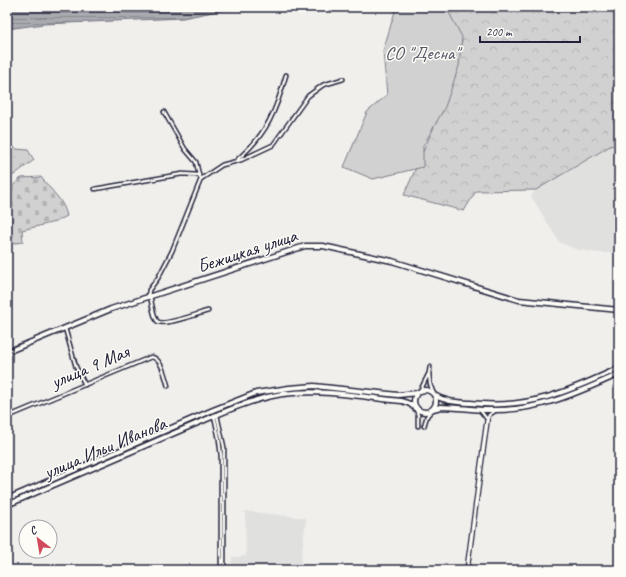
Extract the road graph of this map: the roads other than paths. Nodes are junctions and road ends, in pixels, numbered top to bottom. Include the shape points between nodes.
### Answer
1 (286, 75) dead end
2 (343, 79) dead end
3 (164, 112) dead end
4 (237, 160) junction
5 (199, 175) junction
6 (201, 179) junction
7 (95, 189) dead end
8 (149, 297) junction
9 (619, 310) edge
10 (208, 311) dead end
11 (65, 327) junction
12 (7, 352) edge
13 (430, 367) dead end
14 (619, 368) edge
15 (429, 373) junction
16 (619, 374) edge
17 (85, 384) junction
18 (168, 386) dead end
19 (418, 392) junction
20 (434, 395) junction
21 (416, 409) junction
22 (433, 409) junction
23 (214, 410) junction
24 (480, 410) junction
25 (495, 410) junction
26 (215, 415) junction
27 (7, 417) edge
28 (487, 421) junction
29 (418, 426) dead end
30 (424, 426) dead end
31 (7, 499) edge
32 (7, 505) edge
33 (221, 570) edge
34 (224, 570) edge
35 (467, 570) edge

1 - 4 street via 278,102 261,136
2 - 4 street via 323,85 308,96 273,145
3 - 5 street via 185,149 196,162
4 - 6 street via 222,165
5 - 6 street
5 - 7 street via 182,174
6 - 8 street via 172,251 158,278 148,290
8 - 9 main road, Бежицкая улица via 305,246 323,246 392,261 519,300
8 - 10 street via 157,320 162,323
8 - 11 main road, Бежицкая улица
11 - 12 main road, Бежицкая улица
11 - 17 street via 76,367
13 - 15 street
14 - 20 main road via 567,392 523,403 484,405 444,400
15 - 19 street
15 - 20 street
16 - 25 main road via 554,402
17 - 18 street, улица 9 Мая via 155,357
17 - 27 street, улица 9 Мая
19 - 20 main road via 427,390
19 - 21 main road via 413,399
19 - 23 main road, улица Ильи Иванова via 398,395 302,386 256,393
20 - 22 main road via 436,402
21 - 22 main road via 423,412
21 - 26 main road, улица Ильи Иванова via 402,401 308,392 258,399
21 - 29 street
22 - 24 main road via 441,407
22 - 30 street via 427,416
23 - 26 street
23 - 31 main road, улица Ильи Иванова
24 - 25 main road
24 - 28 street via 485,414
25 - 28 street
26 - 32 main road, улица Ильи Иванова
26 - 33 street via 221,452
26 - 34 street via 224,447
28 - 35 street

